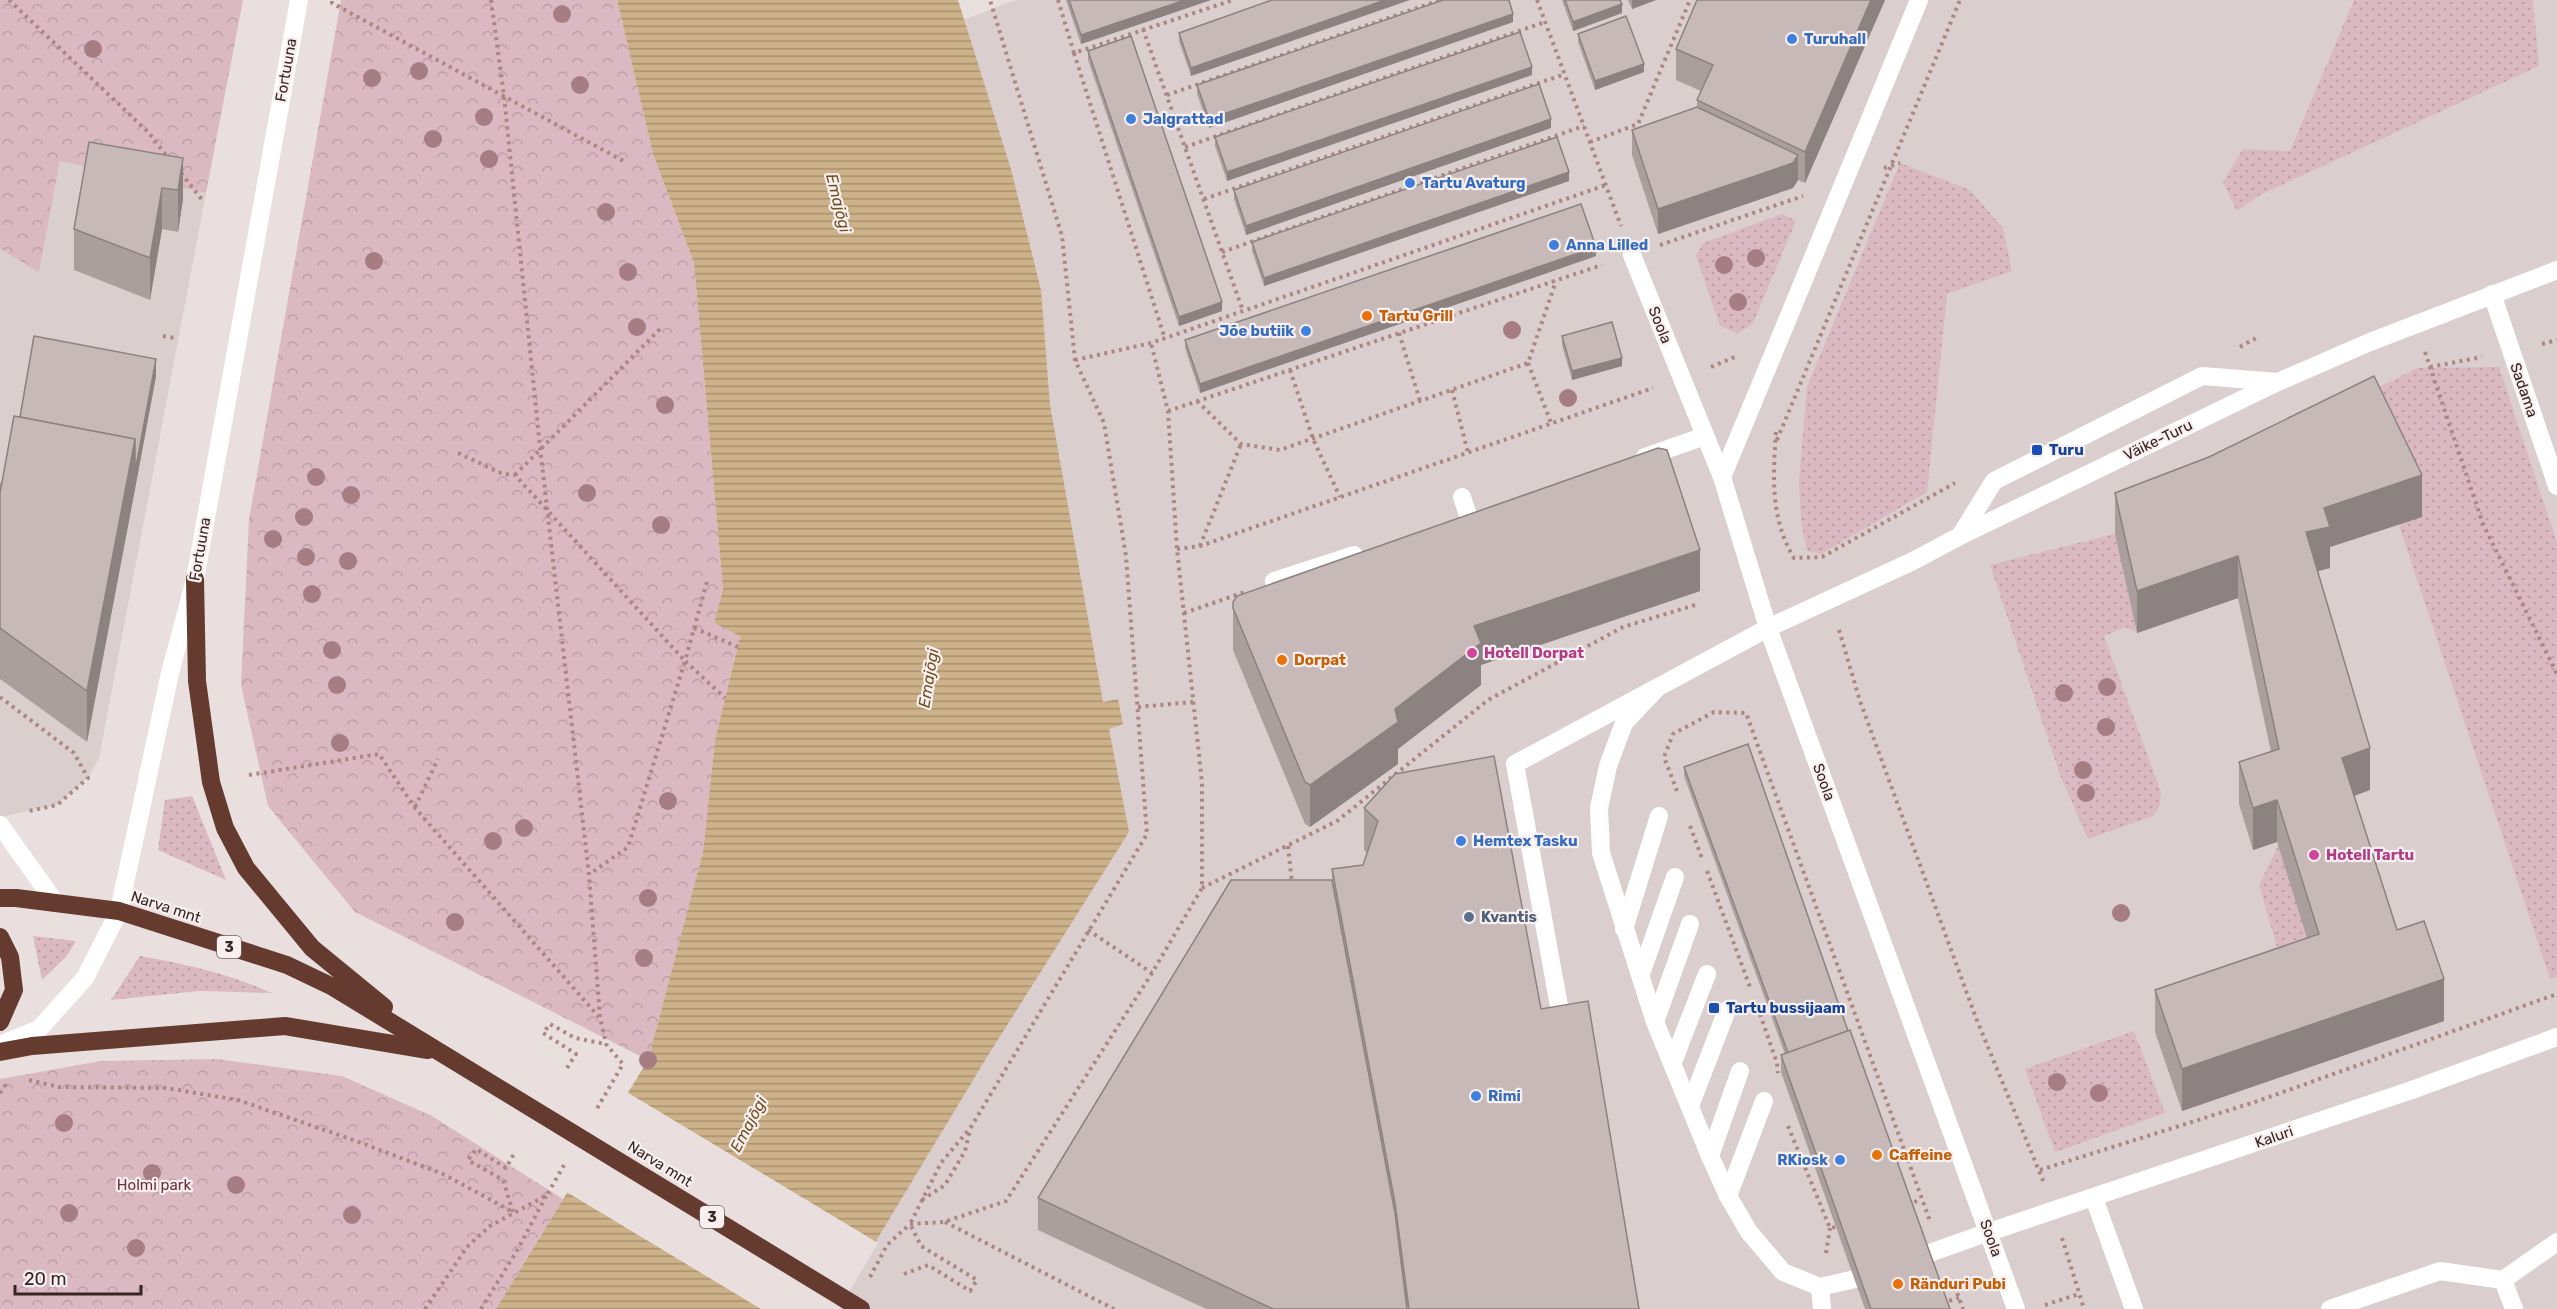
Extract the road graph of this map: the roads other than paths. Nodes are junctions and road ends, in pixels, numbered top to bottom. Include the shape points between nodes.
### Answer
1 (299, 0) edge
2 (1919, 0) edge
3 (1632, 255) road end
4 (2557, 270) edge
5 (2492, 294) junction
6 (2278, 382) junction
7 (1705, 436) junction
8 (1626, 463) edge
9 (1722, 477) junction
10 (2557, 486) edge
11 (1462, 497) dead end
12 (1447, 525) edge
13 (1960, 536) junction
14 (1371, 550) edge
15 (195, 579) junction
16 (1274, 581) edge
17 (1768, 628) junction
18 (1656, 689) junction
19 (1659, 816) dead end
20 (0, 825) edge
21 (1675, 877) dead end
22 (0, 898) edge
23 (55, 903) junction
24 (119, 911) junction
25 (1690, 924) dead end
26 (1624, 929) junction
27 (0, 937) edge
28 (1641, 974) junction
29 (1707, 974) dead end
30 (1727, 1010) dead end
31 (0, 1022) edge
32 (1656, 1022) junction
33 (2557, 1037) edge
34 (0, 1045) edge
35 (1566, 1046) edge
36 (439, 1051) junction
37 (0, 1052) edge
38 (1673, 1062) junction
39 (1740, 1071) dead end
40 (1764, 1101) dead end
41 (1690, 1106) junction
42 (1710, 1156) junction
43 (1728, 1196) junction
44 (2094, 1198) junction
45 (1989, 1232) junction
46 (2557, 1242) edge
47 (1924, 1255) edge
48 (1855, 1279) edge
49 (2503, 1280) junction
50 (1820, 1287) junction
51 (861, 1309) edge
52 (1822, 1309) edge
53 (2016, 1309) edge
54 (2134, 1309) edge
55 (2330, 1309) edge
56 (2514, 1309) edge

1 - 15 street, Fortuuna
2 - 9 street
3 - 7 street, Soola
4 - 5 street, Väike-Turu
5 - 6 street, Väike-Turu
5 - 10 street, Sadama
6 - 13 street, Väike-Turu
6 - 13 street via 2202,376 1994,481
7 - 8 street
7 - 9 street, Soola
9 - 17 street, Soola
11 - 12 street via 1475,516
13 - 17 street, Väike-Turu
14 - 16 street
15 - 24 street, Fortuuna via 170,673
15 - 36 highway via 197,681 212,782 225,828 246,868 312,948
17 - 18 street, Väike-Turu
17 - 45 street, Soola
18 - 26 street via 1624,723 1608,766 1599,808 1601,853
18 - 35 street, Väike-Turu via 1515,764
19 - 26 street
20 - 23 street
21 - 28 street
22 - 23 highway, Narva mnt / 3
23 - 24 highway, Narva mnt / 3
24 - 34 street, Fortuuna via 85,978 39,1029
24 - 36 highway, Narva mnt / 3 via 287,966 333,987
25 - 32 street
26 - 28 street
27 - 31 highway via 10,957 14,990
28 - 32 street
29 - 38 street
30 - 41 street
32 - 38 street
33 - 44 street, Kaluri
36 - 37 highway, Narva mnt / 3 via 285,1026 32,1046
36 - 51 highway, Narva mnt / 3
38 - 41 street
39 - 42 street
40 - 43 street
41 - 42 street
42 - 43 street
43 - 50 street via 1749,1232 1783,1272
44 - 45 street, Kaluri
44 - 54 street
45 - 47 street, Kaluri
45 - 53 street, Soola
46 - 49 street
48 - 50 street
49 - 55 street via 2440,1271
49 - 56 street
50 - 52 street

